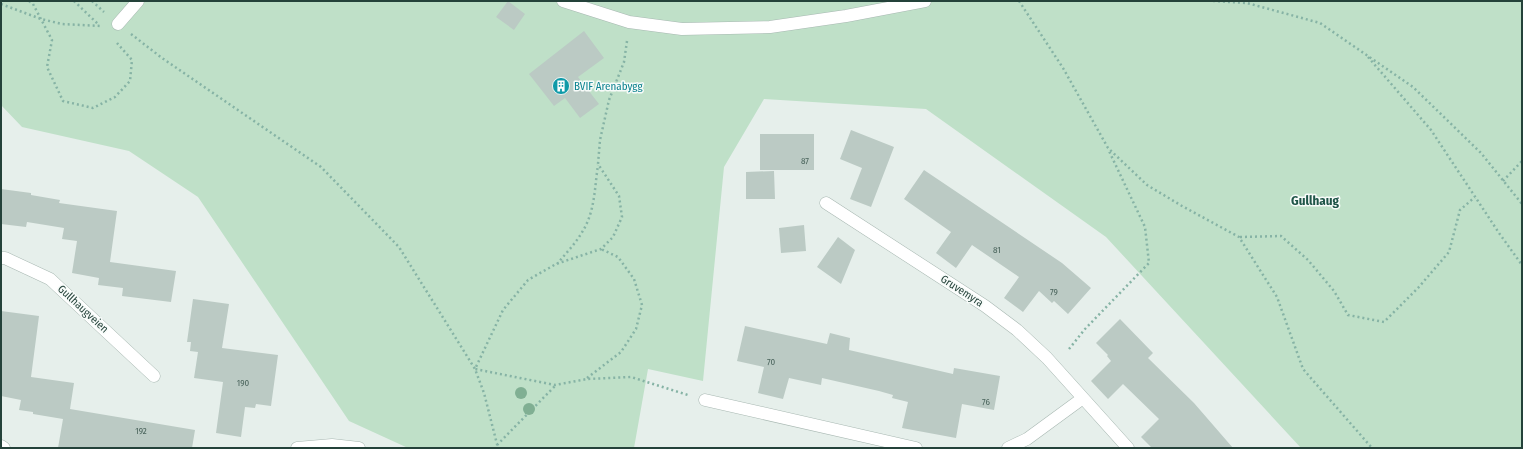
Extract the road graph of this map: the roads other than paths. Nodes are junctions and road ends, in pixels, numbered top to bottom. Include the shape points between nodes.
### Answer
1 (138, 1) edge
2 (563, 1) edge
3 (925, 1) edge
4 (118, 24) road end
5 (826, 203) dead end
6 (1, 258) edge
7 (154, 376) dead end
8 (1083, 398) junction
9 (705, 400) road end
10 (297, 448) edge
11 (359, 448) edge
12 (916, 448) edge
13 (1008, 448) edge
14 (1128, 448) edge

1 - 4 street
2 - 3 street via 629,22 682,29 770,27
5 - 8 street, Gruvemyra via 1017,330 1047,358
6 - 7 street, Gullhaugveien via 50,279
8 - 13 street via 1027,439
8 - 14 street, Gruvemyra
9 - 12 street
10 - 11 street via 332,445

